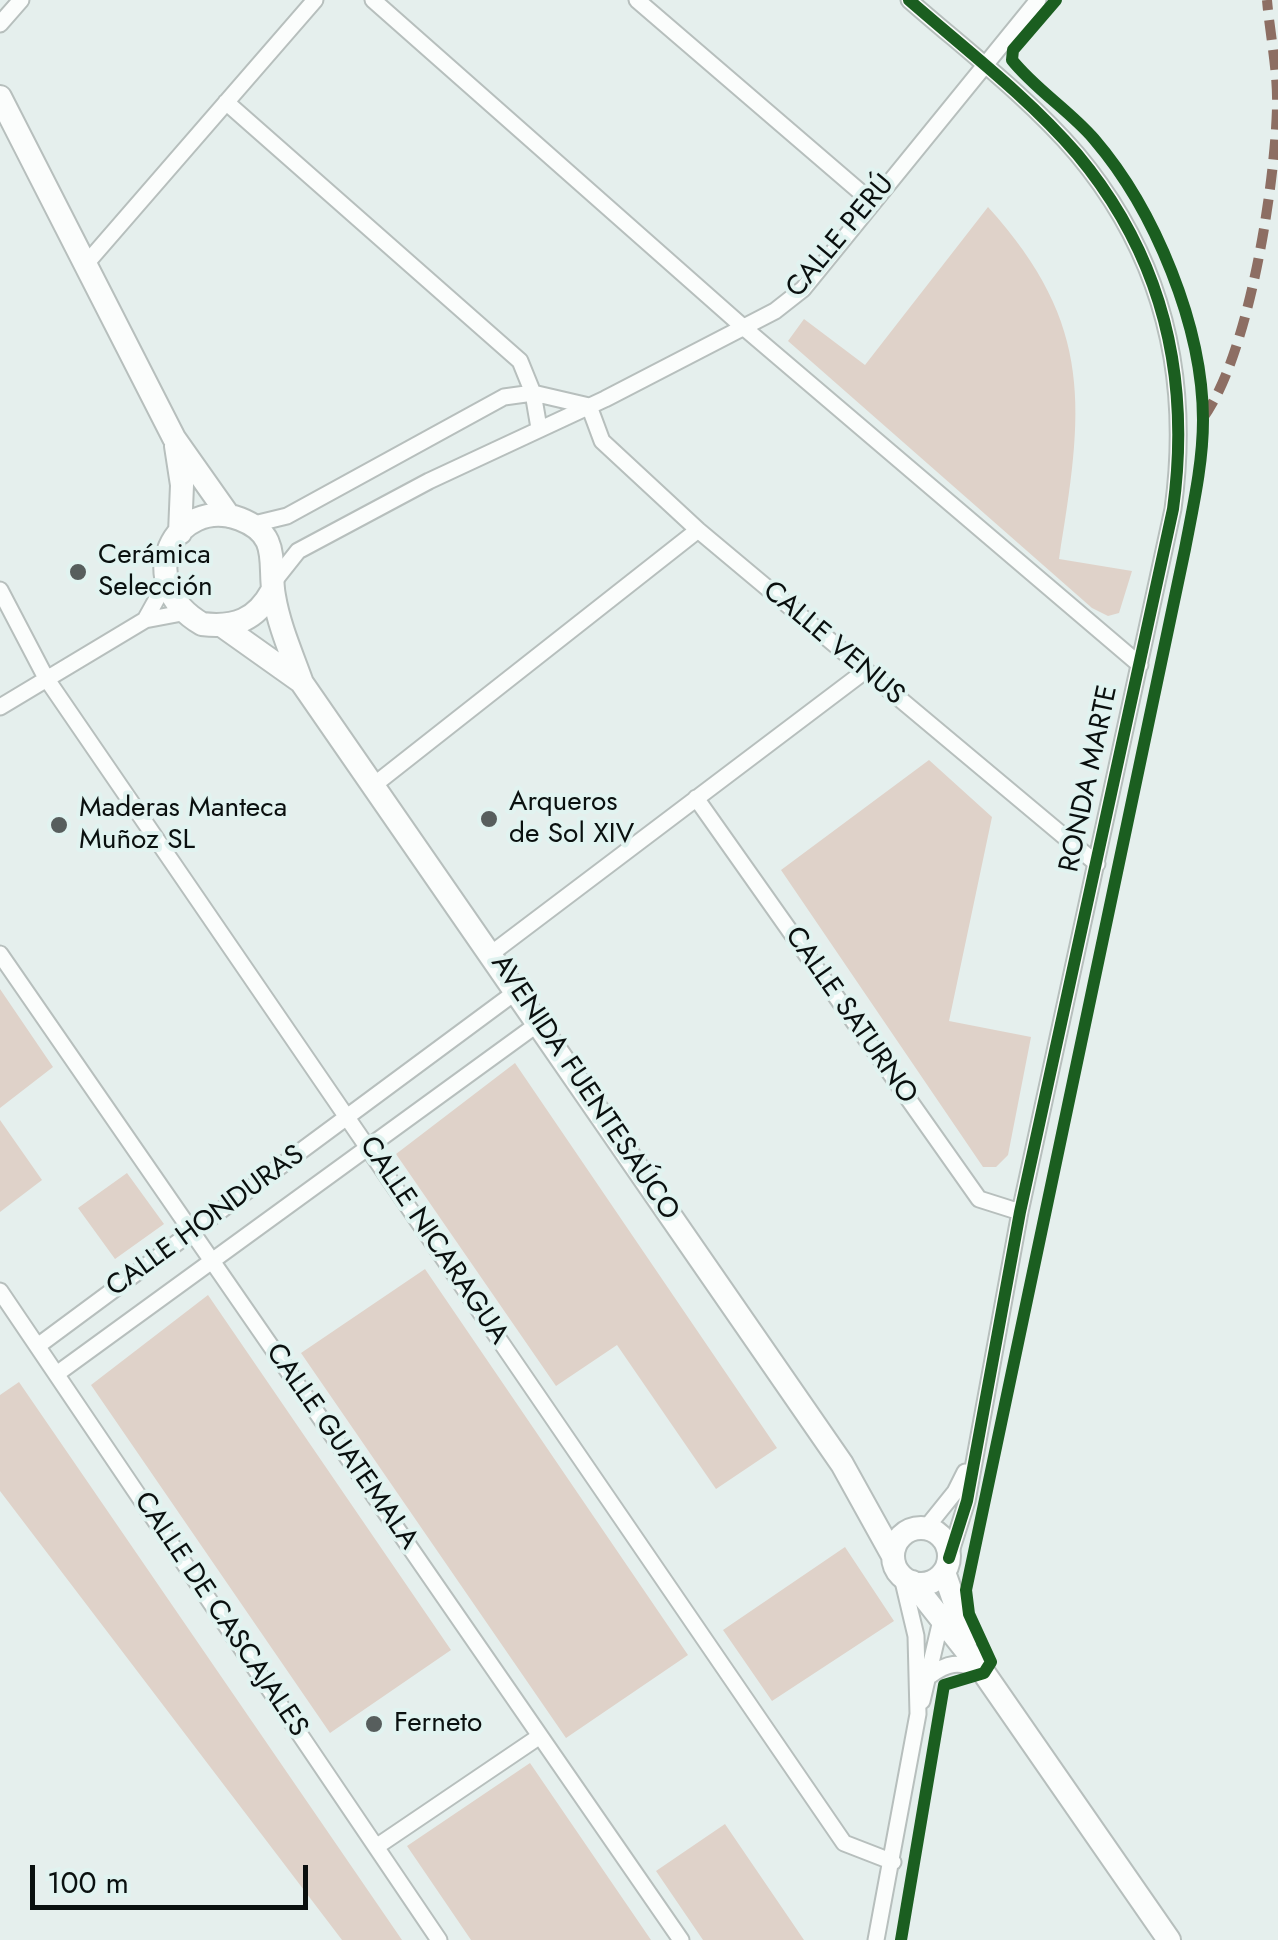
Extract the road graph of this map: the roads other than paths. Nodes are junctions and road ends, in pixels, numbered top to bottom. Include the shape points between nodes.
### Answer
1 (21, 0) edge
2 (315, 0) edge
3 (373, 0) edge
4 (637, 0) edge
5 (909, 0) edge
6 (1038, 0) edge
7 (0, 24) edge
8 (983, 65) junction
9 (0, 97) edge
10 (226, 102) junction
11 (872, 202) junction
12 (85, 264) junction
13 (742, 326) junction
14 (533, 392) junction
15 (590, 406) junction
16 (539, 428) junction
17 (174, 438) junction
18 (240, 520) junction
19 (698, 530) junction
20 (180, 533) junction
21 (166, 584) junction
22 (274, 585) junction
23 (0, 590) edge
24 (182, 613) junction
25 (145, 620) junction
26 (224, 627) junction
27 (1140, 665) junction
28 (865, 671) junction
29 (46, 678) junction
30 (302, 683) junction
31 (0, 707) edge
32 (374, 786) junction
33 (696, 798) junction
34 (1097, 864) junction
35 (492, 953) junction
36 (0, 954) edge
37 (518, 991) junction
38 (540, 1023) junction
39 (349, 1116) junction
40 (368, 1147) junction
41 (1020, 1212) junction
42 (192, 1232) junction
43 (212, 1261) junction
44 (0, 1292) edge
45 (38, 1345) junction
46 (58, 1373) junction
47 (971, 1460) junction
48 (862, 1496) junction
49 (919, 1528) junction
50 (902, 1572) junction
51 (947, 1574) junction
52 (941, 1619) junction
53 (984, 1672) junction
54 (930, 1675) junction
55 (918, 1714) junction
56 (540, 1736) junction
57 (376, 1846) junction
58 (893, 1862) junction
59 (439, 1940) edge
60 (681, 1940) edge
61 (876, 1940) edge
62 (1168, 1940) edge

1 - 7 street
2 - 10 street
3 - 13 street
4 - 11 street
5 - 8 street, RONDA MARTE
6 - 8 street, CALLE PERÚ
8 - 11 street, CALLE PERÚ
8 - 27 street, RONDA MARTE via 1106,192 1155,287 1175,357 1180,464
9 - 12 street
10 - 12 street
10 - 14 street via 520,361
11 - 13 street, CALLE PERÚ via 803,289 775,312
12 - 17 street
13 - 15 street, CALLE PERÚ
13 - 27 street
14 - 15 street
14 - 16 street
14 - 18 street via 504,397 287,516
15 - 16 street, CALLE PERÚ
15 - 19 street, CALLE VENUS via 602,441
16 - 22 street, CALLE PERÚ via 298,551
17 - 18 street
17 - 20 street
18 - 20 street via 194,522
18 - 22 street via 266,539
19 - 28 street, CALLE VENUS
19 - 32 street
20 - 21 street via 166,557
21 - 24 street
21 - 25 street
22 - 26 street via 254,616
22 - 30 street, AVENIDA FUENTESAÚCO
23 - 29 street, CALLE NICARAGUA
24 - 25 street
24 - 26 street
25 - 29 street
26 - 30 street, AVENIDA FUENTESAÚCO
27 - 34 street, RONDA MARTE
28 - 33 street
28 - 34 street, CALLE VENUS
29 - 31 street
29 - 39 street, CALLE NICARAGUA
30 - 32 street, AVENIDA FUENTESAÚCO
32 - 35 street, AVENIDA FUENTESAÚCO
33 - 35 street
33 - 41 street, CALLE SATURNO via 979,1199
34 - 41 street, RONDA MARTE
35 - 37 street, AVENIDA FUENTESAÚCO
36 - 42 street, CALLE GUATEMALA
37 - 38 street, AVENIDA FUENTESAÚCO
37 - 39 street, CALLE HONDURAS
38 - 40 street, CALLE HONDURAS
38 - 48 street, AVENIDA FUENTESAÚCO
39 - 40 street, CALLE NICARAGUA
39 - 42 street, CALLE HONDURAS
40 - 43 street, CALLE HONDURAS
40 - 58 street, CALLE NICARAGUA via 844,1843
41 - 47 street, RONDA MARTE
42 - 43 street, CALLE GUATEMALA
42 - 45 street, CALLE HONDURAS
43 - 46 street, CALLE HONDURAS
43 - 56 street, CALLE GUATEMALA
44 - 45 street, CALLE DE CASCAJALES
45 - 46 street, CALLE DE CASCAJALES
46 - 57 street, CALLE DE CASCAJALES
47 - 49 street, RONDA MARTE via 955,1492
47 - 51 street, RONDA MARTE
48 - 49 street, AVENIDA FUENTESAÚCO
48 - 50 street, AVENIDA FUENTESAÚCO
49 - 50 street via 902,1534
49 - 51 street via 940,1536
50 - 51 street via 930,1582
50 - 52 street, AVENIDA FUENTESAÚCO
50 - 55 street, RONDA MARTE via 917,1646
51 - 52 street, RONDA MARTE
51 - 53 street, AVENIDA FUENTESAÚCO
52 - 53 street, AVENIDA FUENTESAÚCO
52 - 54 street, RONDA MARTE
53 - 54 street via 964,1663
53 - 62 street, AVENIDA FUENTESAÚCO
54 - 55 street, RONDA MARTE
55 - 58 street, RONDA MARTE
56 - 57 street
56 - 60 street, CALLE GUATEMALA
57 - 59 street, CALLE DE CASCAJALES
58 - 61 street, RONDA MARTE

